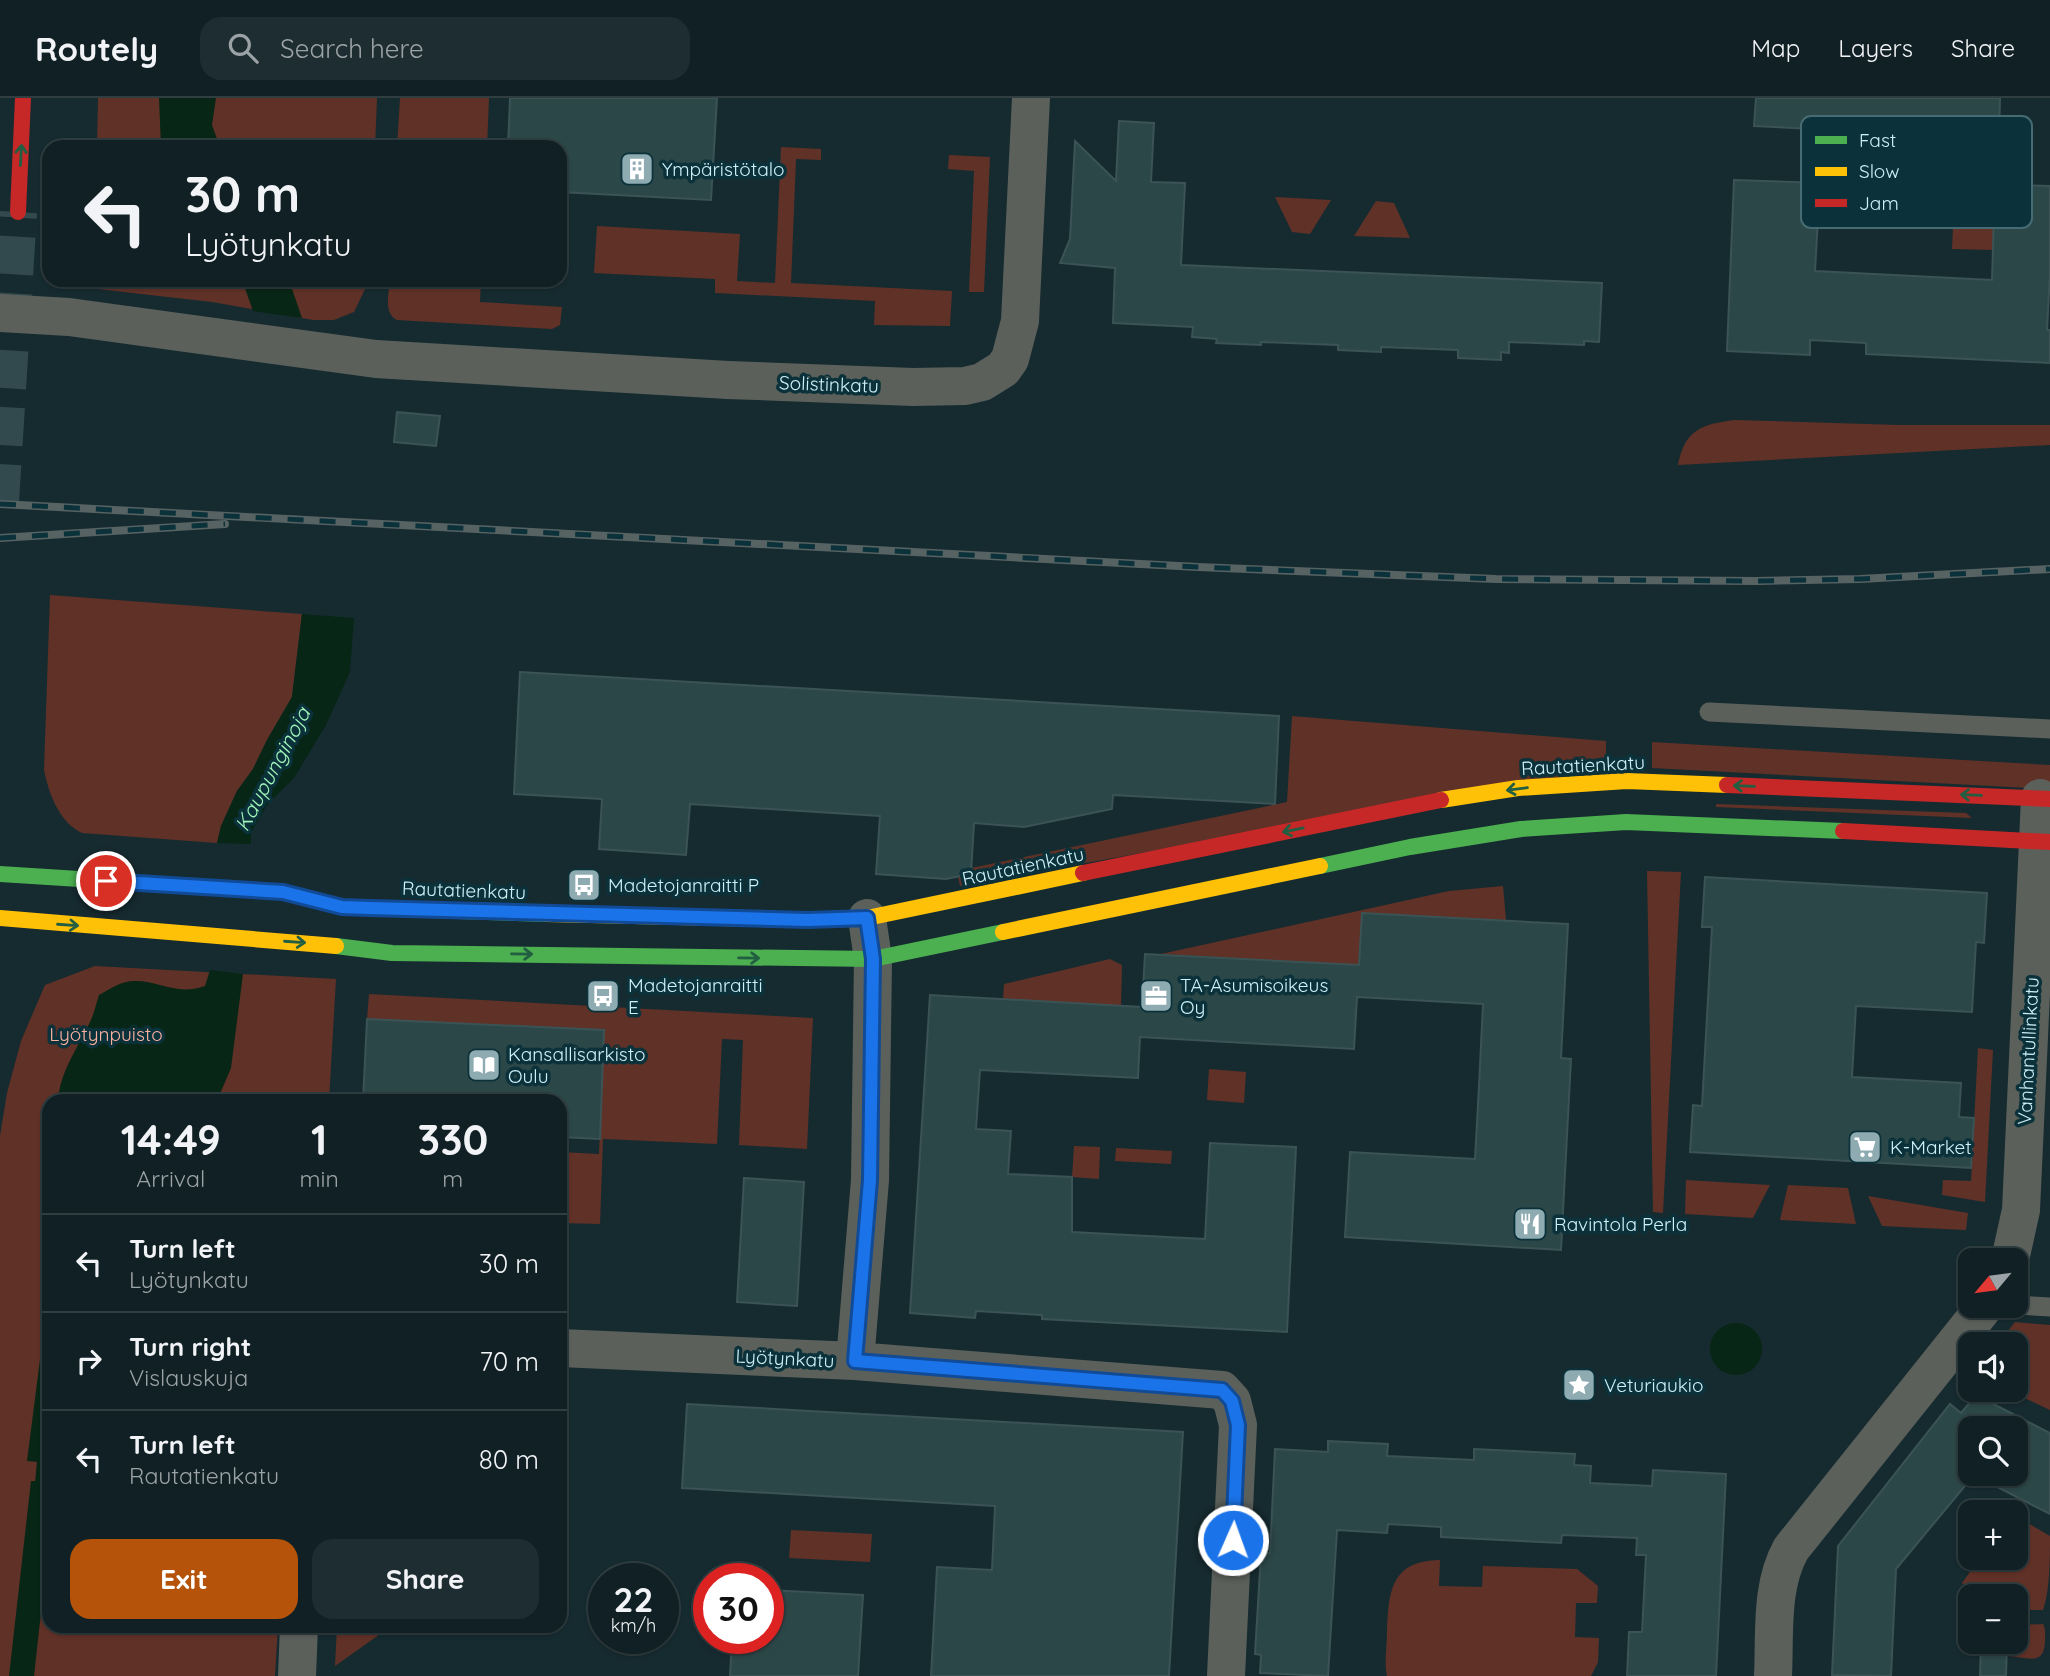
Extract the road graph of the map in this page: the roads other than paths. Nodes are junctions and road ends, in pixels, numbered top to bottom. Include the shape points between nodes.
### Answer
1 (23, 98) edge
2 (1031, 98) edge
3 (18, 212) tunnel mouth
4 (0, 313) edge
5 (1709, 712) dead end
6 (2050, 729) edge
7 (2045, 799) edge
8 (2044, 842) edge
9 (0, 874) edge
10 (0, 918) edge
11 (867, 918) junction
12 (873, 959) junction
13 (2013, 1248) edge
14 (2028, 1306) edge
15 (2050, 1307) edge
16 (1975, 1318) edge
17 (567, 1348) edge
18 (855, 1361) junction
19 (299, 1633) edge
20 (297, 1676) edge
21 (1226, 1676) edge
22 (1773, 1676) edge

3 -> 1 main road
2 - 4 street, Solistinkatu via 1020,321 1003,369 965,386 728,380 376,359 69,317
5 - 6 lane
7 - 8 street, Vanhantullinkatu
7 -> 11 main road, Rautatienkatu via 1627,781 1518,788 1412,805
8 - 12 main road via 1626,822 1521,829 1410,847
8 - 13 street, Vanhantullinkatu via 2021,1210
9 - 11 main road, Rautatienkatu via 283,892 342,907 787,920
10 -> 12 main road via 392,953
11 - 12 street
12 - 18 street via 870,1180
14 - 15 lane
16 - 22 street via 1791,1549 1778,1582
17 - 18 street, Lyötynkatu
18 - 21 street, Lyötynkatu via 1222,1390 1232,1401 1238,1425
19 - 20 street

